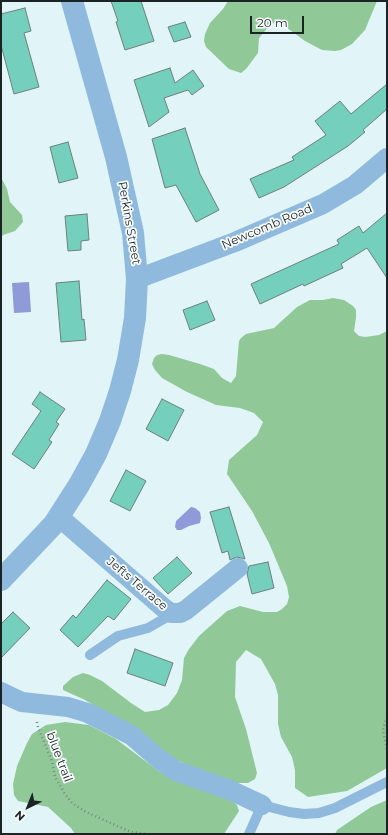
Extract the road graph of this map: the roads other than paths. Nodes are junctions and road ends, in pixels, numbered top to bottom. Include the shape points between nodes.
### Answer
1 (72, 1) edge
2 (387, 158) edge
3 (137, 279) junction
4 (59, 517) junction
5 (238, 568) dead end
6 (1, 580) edge
7 (174, 613) junction
8 (90, 655) dead end
9 (1, 692) edge
10 (387, 782) edge
11 (262, 805) junction
12 (249, 834) edge

1 - 3 street, Perkins Street via 125,193 133,233
2 - 3 street, Newcomb Road via 355,185 322,204 235,242
3 - 4 street, Perkins Street via 135,318 128,360 110,421 96,454
4 - 6 street, Perkins Street
4 - 7 street, Jefts Terrace via 165,609
5 - 7 street, Jefts Terrace via 186,610
7 - 8 lane via 148,628 118,636
9 - 11 street via 22,702 68,707 88,713 130,735 176,771 230,790
10 - 11 lane via 335,808 319,813 289,812
11 - 12 lane

